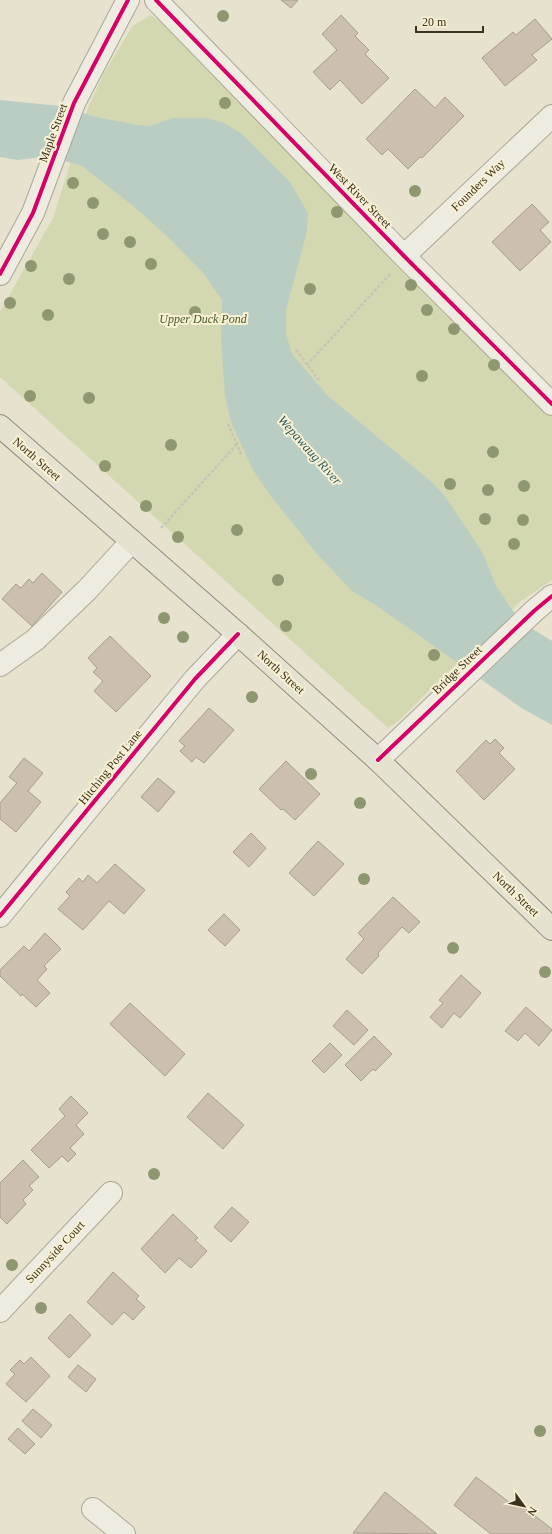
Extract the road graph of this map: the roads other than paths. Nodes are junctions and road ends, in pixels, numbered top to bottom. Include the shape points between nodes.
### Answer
1 (128, 0) edge
2 (156, 0) edge
3 (552, 116) edge
4 (398, 264) junction
5 (0, 274) edge
6 (552, 404) edge
7 (0, 426) edge
8 (132, 541) junction
9 (552, 596) edge
10 (238, 634) junction
11 (0, 665) edge
12 (378, 760) junction
13 (0, 916) edge
14 (552, 929) edge
15 (110, 1193) dead end
16 (0, 1311) edge
17 (93, 1509) dead end
18 (124, 1534) edge

1 - 5 street, Maple Street via 74,103 33,212
2 - 4 street, West River Street
3 - 4 street, Founders Way
4 - 6 street, West River Street
7 - 8 main road, North Street
8 - 10 main road, North Street
8 - 11 street via 87,590 35,640
9 - 12 street, Bridge Street
10 - 12 main road, North Street
10 - 13 street, Hitching Post Lane via 195,679
12 - 14 main road, North Street
15 - 16 street, Sunnyside Court
17 - 18 street

